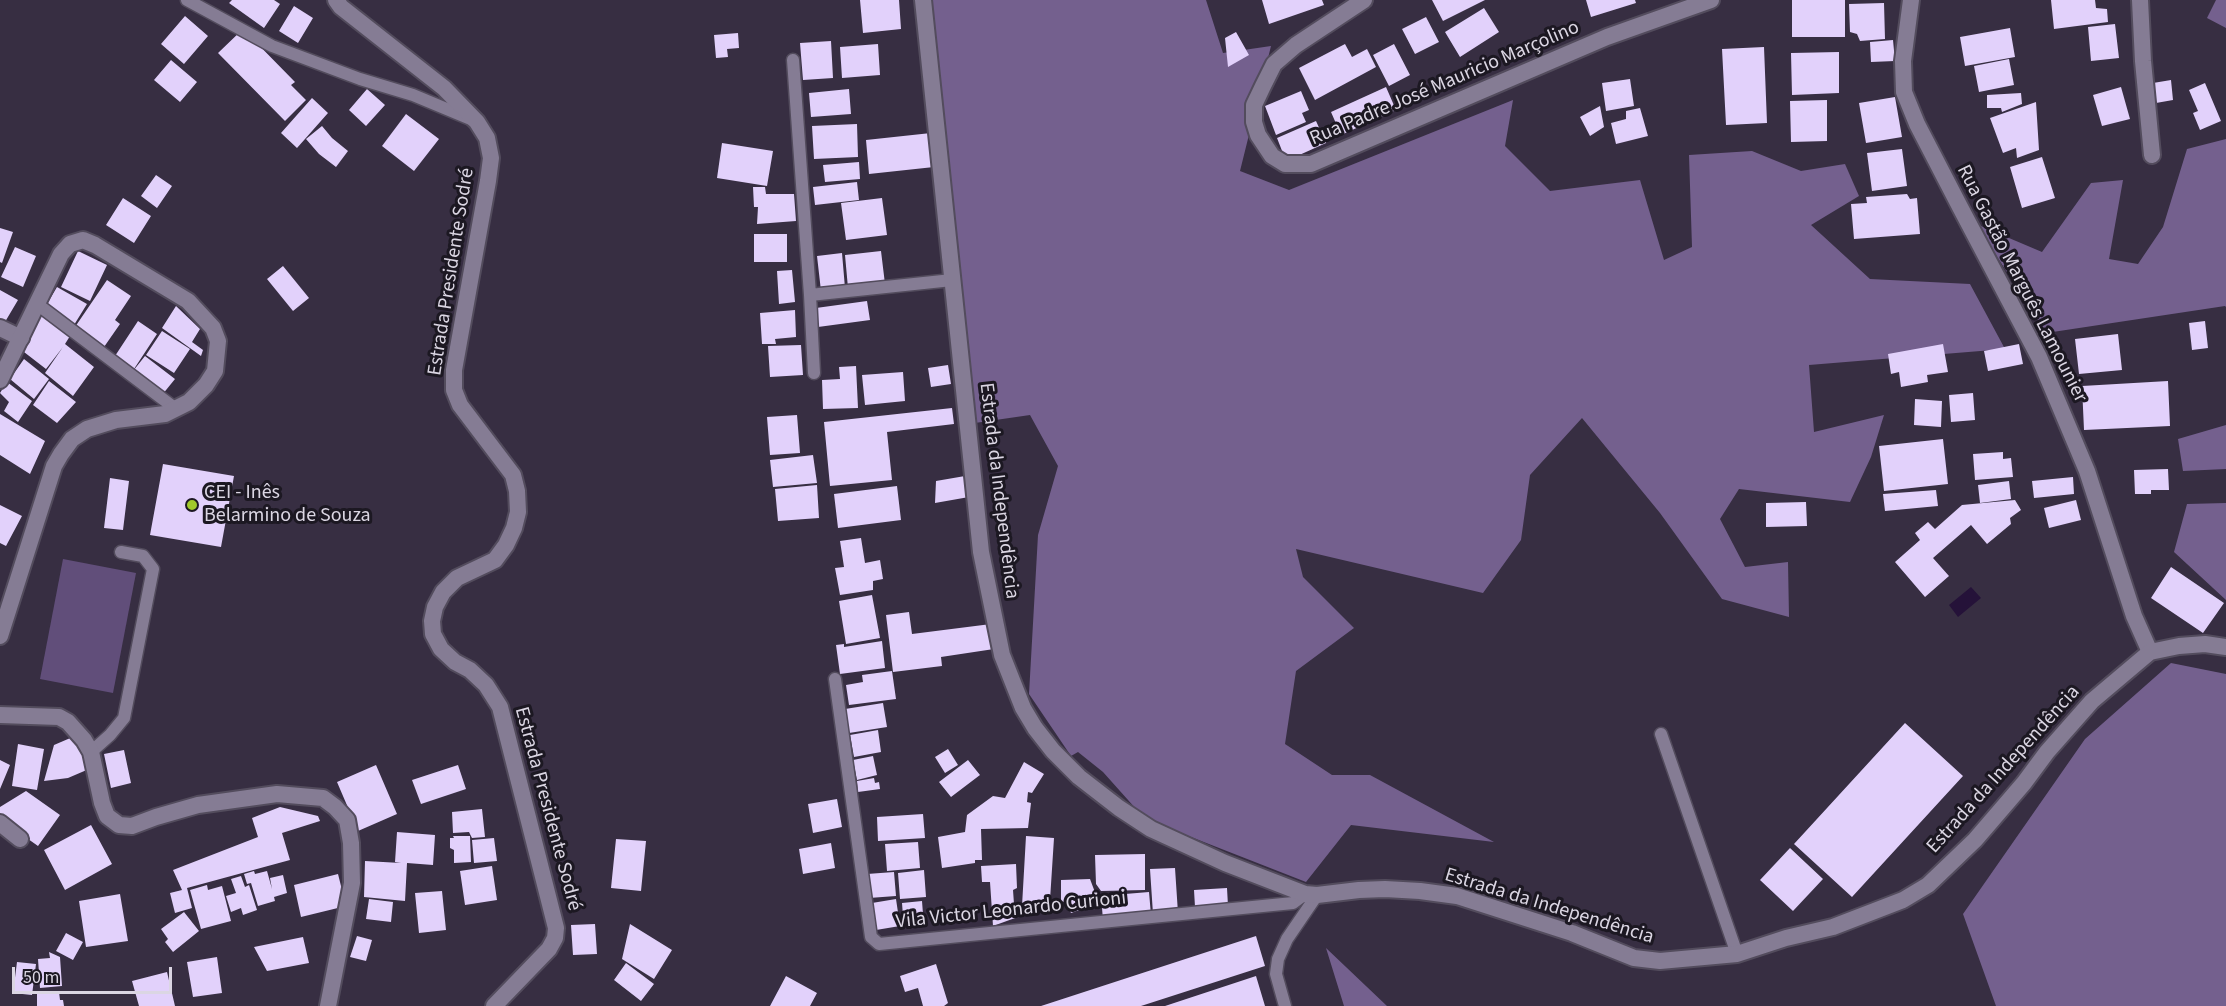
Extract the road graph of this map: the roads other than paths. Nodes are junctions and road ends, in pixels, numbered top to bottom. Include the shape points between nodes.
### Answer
1 (187, 0) edge
2 (336, 0) edge
3 (923, 0) edge
4 (1364, 0) edge
5 (1711, 0) edge
6 (1911, 0) edge
7 (2140, 0) edge
8 (793, 60) dead end
9 (477, 122) junction
10 (2152, 155) dead end
11 (952, 280) junction
12 (810, 295) junction
13 (37, 304) junction
14 (0, 328) edge
15 (21, 338) junction
16 (814, 373) dead end
17 (0, 380) edge
18 (176, 409) junction
19 (122, 552) dead end
20 (0, 636) edge
21 (2226, 647) edge
22 (2150, 652) junction
23 (835, 679) dead end
24 (0, 715) edge
25 (1660, 734) dead end
26 (91, 752) junction
27 (0, 823) edge
28 (20, 838) dead end
29 (1311, 895) junction
30 (1737, 954) junction
31 (328, 1006) edge
32 (494, 1006) edge
33 (1285, 1006) edge

1 - 9 lane via 272,46 413,95
2 - 9 street, Estrada Presidente Sodré via 444,88
3 - 11 street, Estrada da Independência
4 - 5 street, Rua Padre José Mauricio Marçolino via 1296,45 1275,64 1254,105 1258,135 1272,156 1285,164 1311,164 1607,37
6 - 22 street, Rua Gastão Marguês Lamounier via 1903,61 1904,92 2039,357 2087,471 2134,616
7 - 10 street
8 - 12 lane
9 - 32 street, Estrada Presidente Sodré via 487,138 490,158 454,370 454,390 460,405 513,475 518,512 506,545 495,560 457,578 443,592 433,614 433,634 441,650 486,685 500,707 556,927 549,949
11 - 12 lane
11 - 29 street, Estrada da Independência via 981,552 1002,655 1023,708 1053,751 1079,777 1151,829 1225,863
12 - 16 lane
13 - 15 street
13 - 18 lane
13 - 18 street via 61,254 70,244 83,240 188,302 213,328 219,352 206,386
14 - 15 street
15 - 17 street
18 - 20 street via 116,420 87,429 72,439 54,466
19 - 26 lane via 143,556 153,569 124,718
21 - 22 street, Estrada da Independência via 2179,645
22 - 30 street, Estrada da Independência via 2092,701 1975,840 1928,885 1903,900 1833,927
23 - 29 lane, Vila Victor Leonardo Curioni via 871,937 879,944 1293,903
24 - 26 street via 59,717 68,722
25 - 30 lane
26 - 31 street via 102,803 107,816 119,825 132,826 198,805 277,794 322,798 335,807 347,820 352,883
27 - 28 street
29 - 30 street, Estrada da Independência via 1384,890 1457,896 1634,957 1660,962
29 - 33 lane via 1278,959 1276,974

